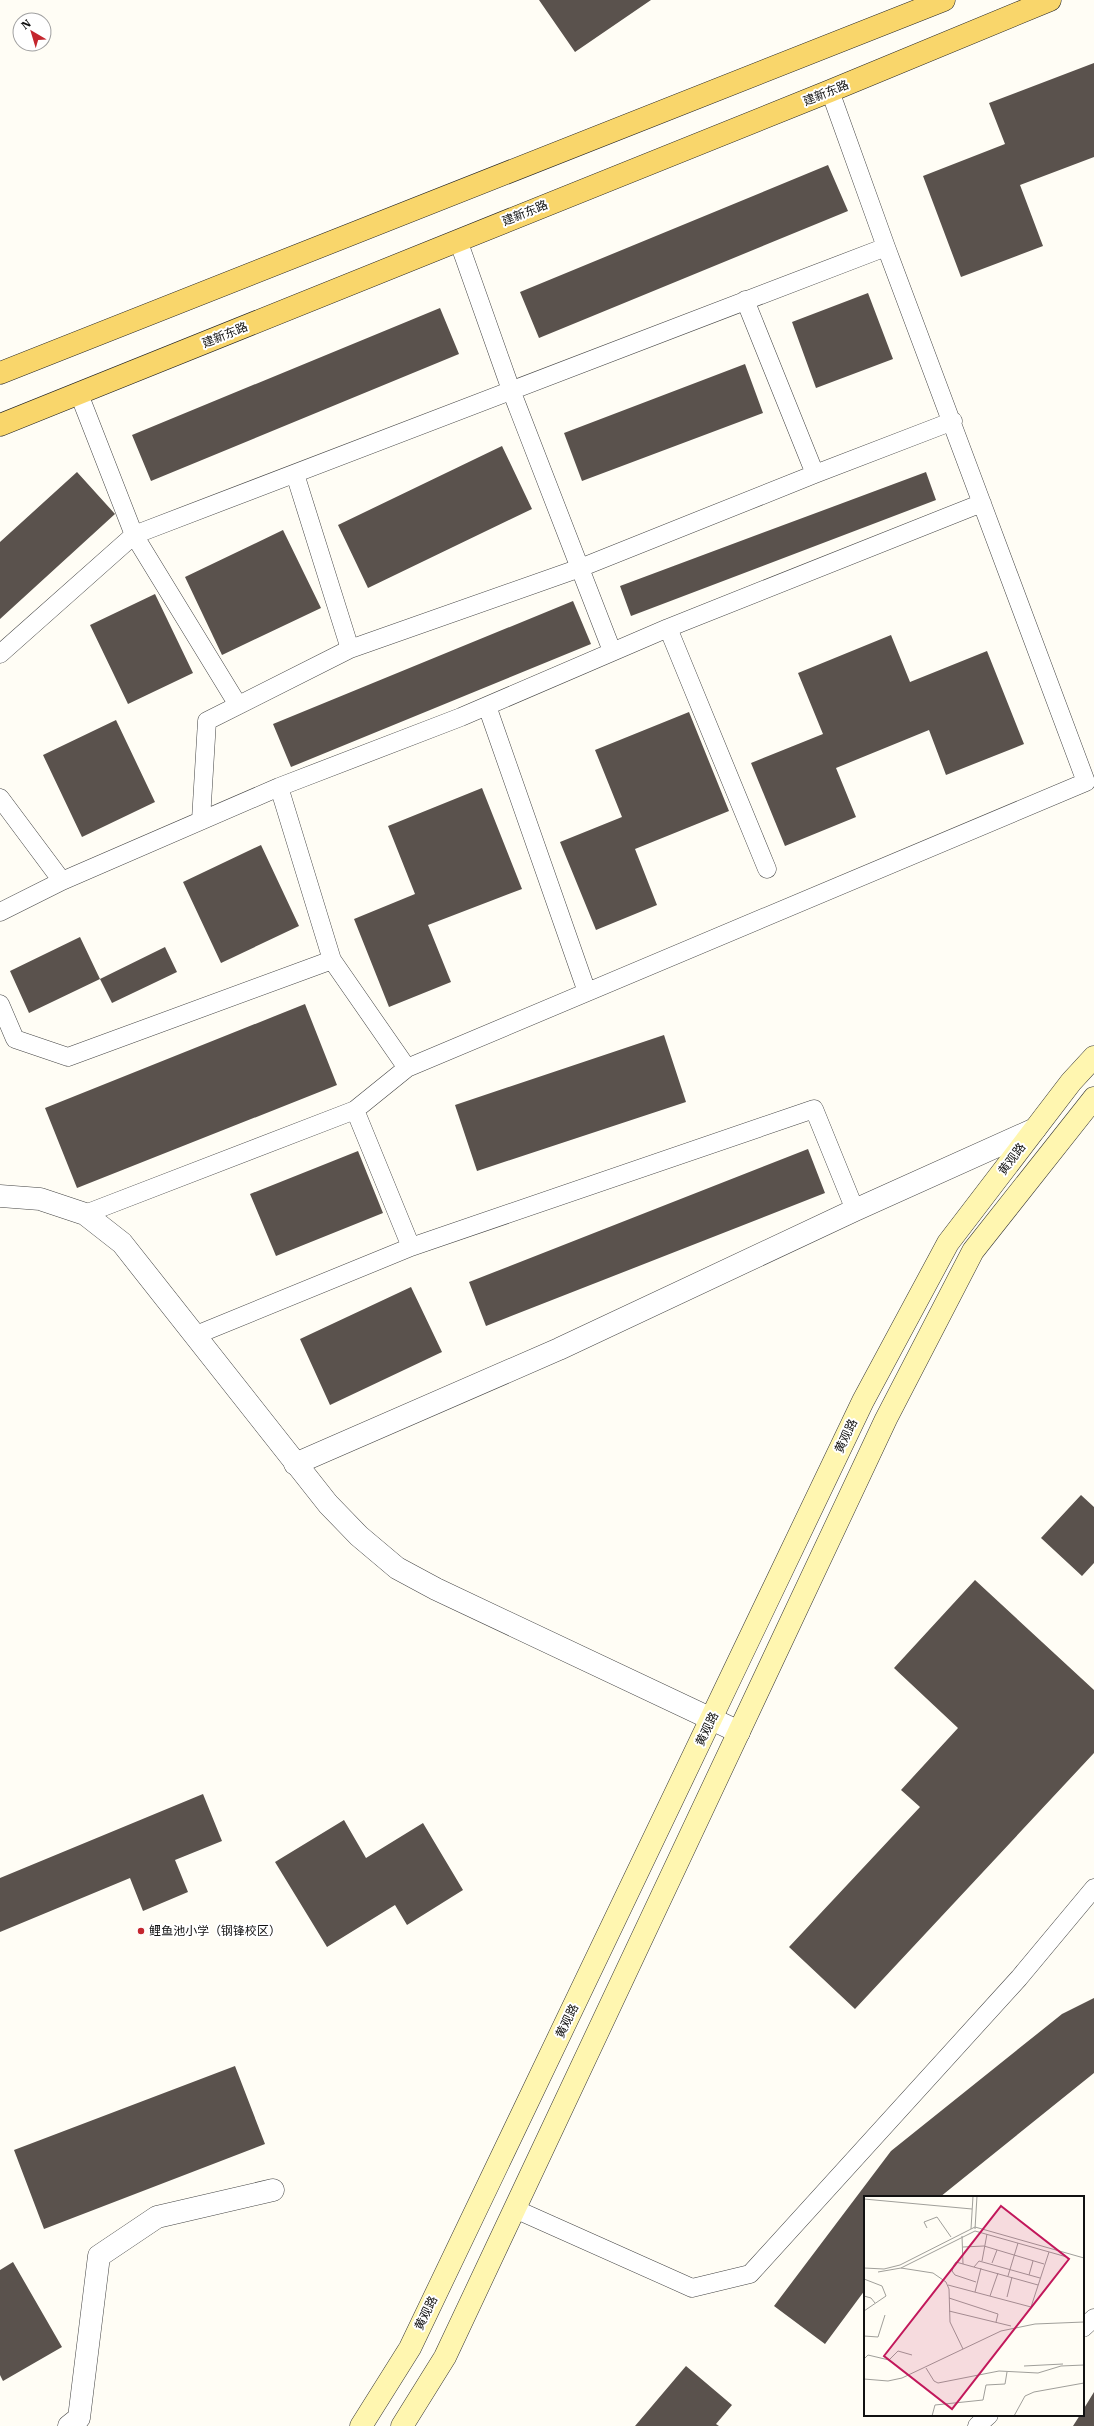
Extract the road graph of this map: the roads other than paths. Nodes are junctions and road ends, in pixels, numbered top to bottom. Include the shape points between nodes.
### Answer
1 (944, 0) edge
2 (1050, 0) edge
3 (830, 91) junction
4 (458, 240) junction
5 (886, 247) junction
6 (745, 300) junction
7 (0, 373) edge
8 (511, 390) junction
9 (79, 394) junction
10 (953, 421) junction
11 (0, 425) edge
12 (295, 474) junction
13 (815, 474) junction
14 (982, 503) junction
15 (134, 535) junction
16 (580, 568) junction
17 (668, 628) junction
18 (350, 650) junction
19 (612, 651) junction
20 (0, 654) edge
21 (238, 705) junction
22 (487, 706) junction
23 (278, 787) junction
24 (0, 798) edge
25 (202, 820) junction
26 (767, 869) dead end
27 (62, 881) junction
28 (0, 912) edge
29 (332, 960) junction
30 (586, 992) junction
31 (0, 1004) edge
32 (1094, 1057) edge
33 (407, 1068) junction
34 (1094, 1098) edge
35 (355, 1110) junction
36 (1035, 1128) junction
37 (0, 1196) edge
38 (855, 1210) junction
39 (85, 1214) junction
40 (411, 1247) junction
41 (196, 1335) junction
42 (295, 1464) junction
43 (711, 1720) junction
44 (739, 1732) junction
45 (1094, 1888) edge
46 (274, 2190) dead end
47 (515, 2209) junction
48 (1094, 2318) edge
49 (1084, 2327) edge
50 (988, 2416) edge
51 (69, 2426) edge
52 (361, 2426) edge
53 (402, 2426) edge
54 (977, 2426) edge

1 - 7 main road
2 - 3 main road, 建新东路
3 - 4 main road, 建新东路
3 - 5 lane
4 - 8 lane
4 - 9 main road, 建新东路
5 - 6 lane
5 - 10 lane
6 - 8 lane
6 - 13 lane
8 - 12 lane
8 - 16 lane
9 - 11 main road, 建新东路
9 - 15 lane
10 - 13 lane
10 - 14 lane
12 - 15 lane
12 - 18 lane
13 - 16 lane
14 - 17 lane
14 - 30 lane via 1086,782
15 - 20 lane
15 - 21 lane
16 - 18 lane
16 - 19 lane
17 - 19 lane
17 - 26 lane
18 - 21 lane
19 - 22 lane
21 - 25 lane via 206,721
22 - 23 lane
22 - 30 lane
23 - 25 lane
23 - 29 lane
24 - 27 lane
25 - 27 lane
27 - 28 lane
29 - 31 lane via 68,1057 15,1039
29 - 33 lane
30 - 33 lane
32 - 36 main road, 黄观路
33 - 35 lane
34 - 44 main road via 972,1251 886,1419
35 - 39 lane
35 - 40 lane
36 - 38 street
36 - 43 main road, 黄观路 via 948,1243 863,1401
37 - 39 street via 40,1199
38 - 40 lane via 814,1109
38 - 42 street via 560,1349
39 - 41 street via 122,1243
40 - 41 lane
41 - 42 street
42 - 43 street via 359,1536 397,1568
43 - 44 street
43 - 52 main road, 黄观路 via 410,2348
44 - 47 main road
45 - 47 lane via 1019,1978 750,2274 692,2288
46 - 51 street via 157,2217 99,2256 79,2418
47 - 53 main road via 445,2357
48 - 49 lane
50 - 54 lane

